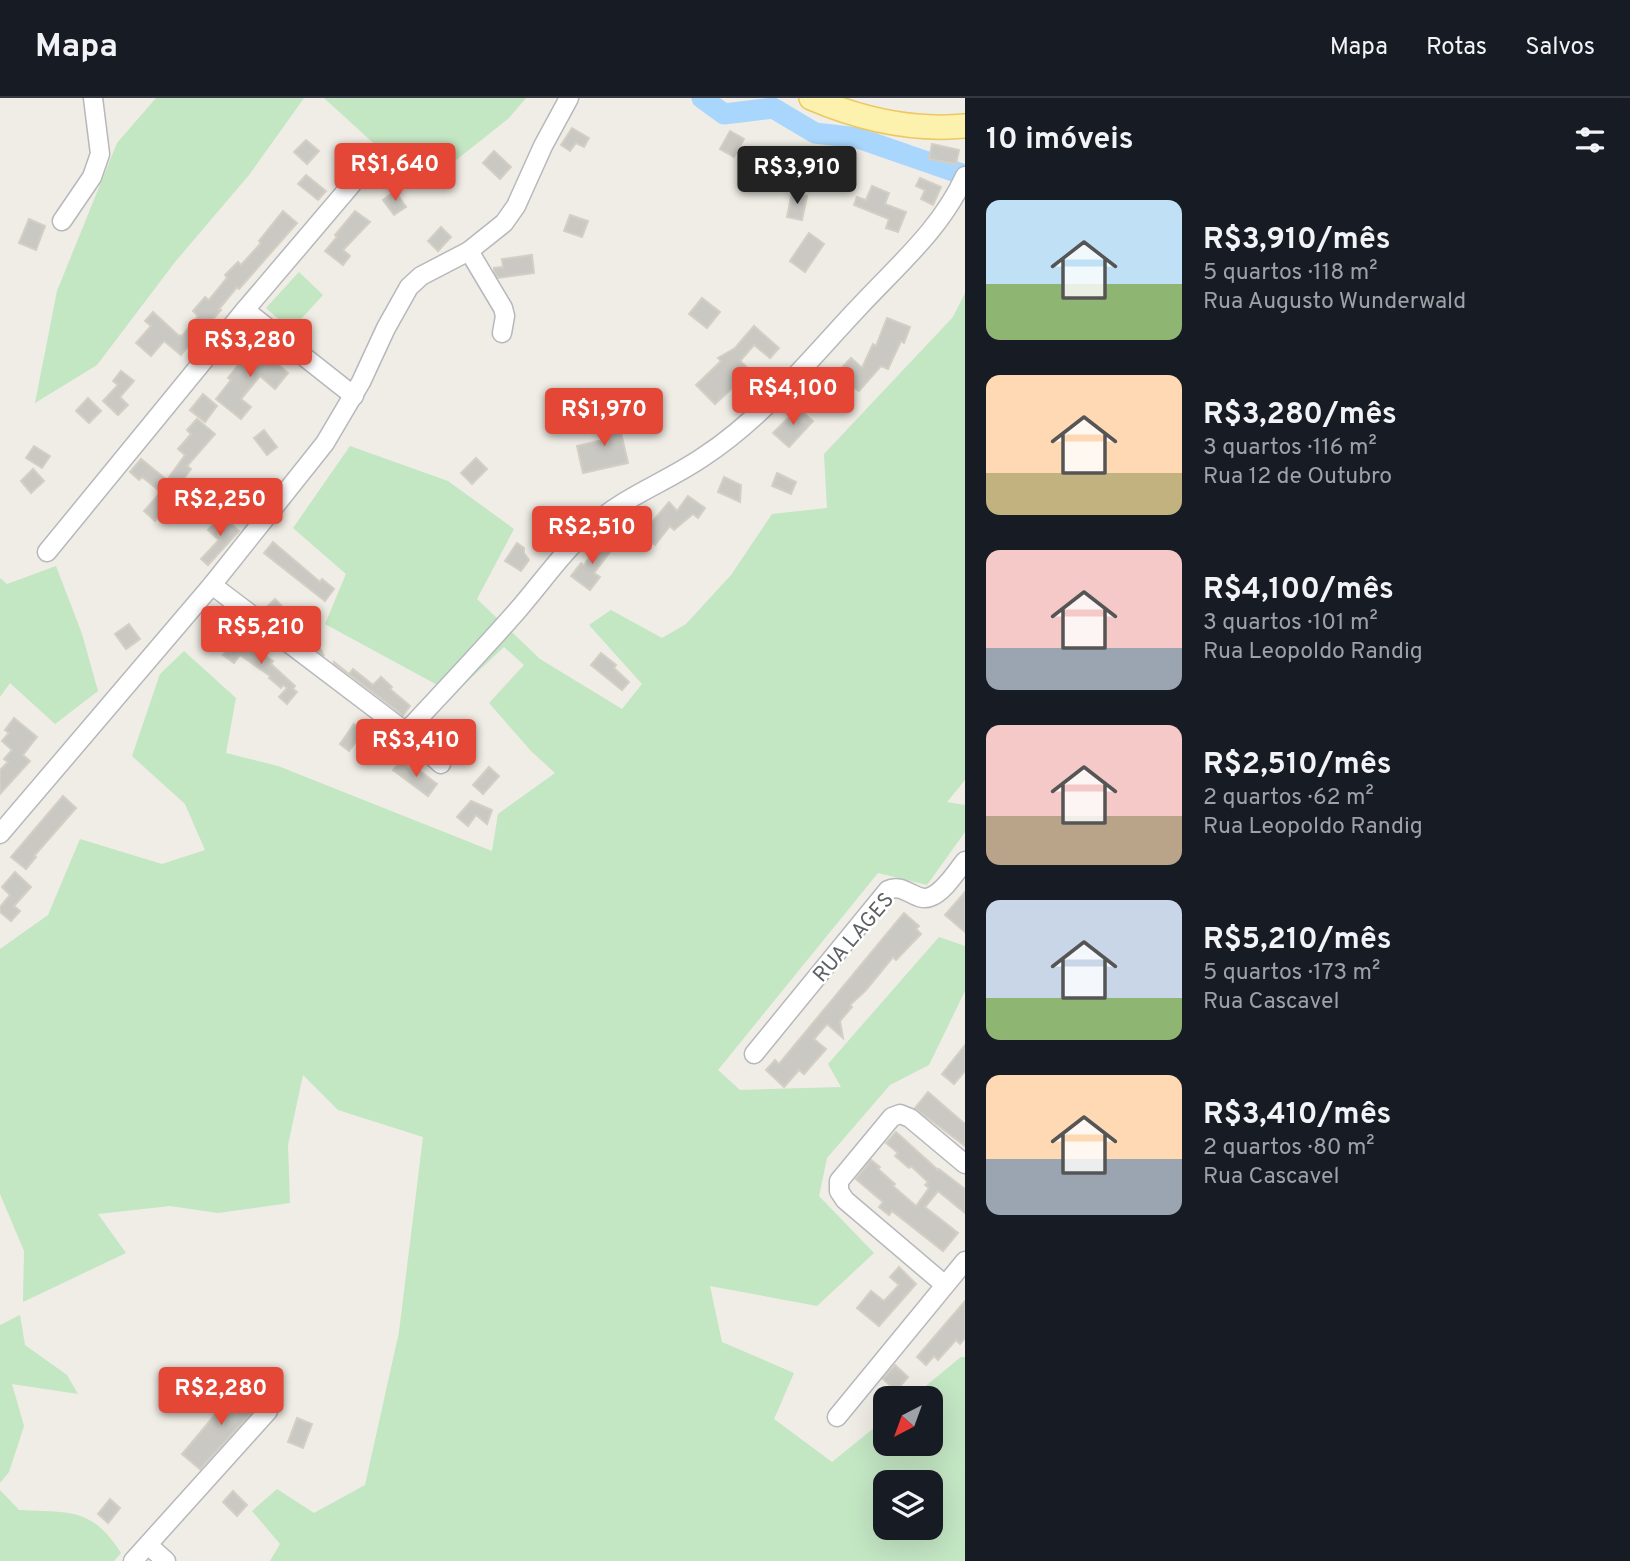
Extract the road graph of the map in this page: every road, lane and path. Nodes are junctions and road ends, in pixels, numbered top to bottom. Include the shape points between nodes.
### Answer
1 (93, 98) edge
2 (569, 98) edge
3 (811, 98) edge
4 (965, 126) edge
5 (964, 178) edge
6 (352, 184) dead end
7 (62, 220) dead end
8 (470, 251) junction
9 (245, 310) junction
10 (502, 333) dead end
11 (354, 396) junction
12 (47, 552) dead end
13 (212, 585) junction
14 (406, 732) junction
15 (441, 764) dead end
16 (0, 834) edge
17 (965, 861) edge
18 (754, 1054) dead end
19 (965, 1164) edge
20 (965, 1261) edge
21 (945, 1285) junction
22 (268, 1411) dead end
23 (837, 1417) dead end
24 (148, 1545) junction
25 (133, 1561) edge
26 (166, 1561) edge

1 - 7 street via 100,154 92,177
2 - 8 street via 516,206 504,223
3 - 4 main road via 881,121 916,127
5 - 14 street via 945,214 920,244 775,398 703,458 593,524
6 - 9 street
8 - 10 street via 503,308
8 - 11 street via 409,287
9 - 11 street
9 - 12 street
11 - 13 street via 325,443
13 - 14 street
13 - 16 street
14 - 15 street
17 - 18 street, RUA LAGES via 931,897 902,888 888,890
19 - 21 street via 900,1114 892,1117 839,1181 845,1200
20 - 21 street
21 - 23 street
22 - 24 street
24 - 25 street
24 - 26 street

